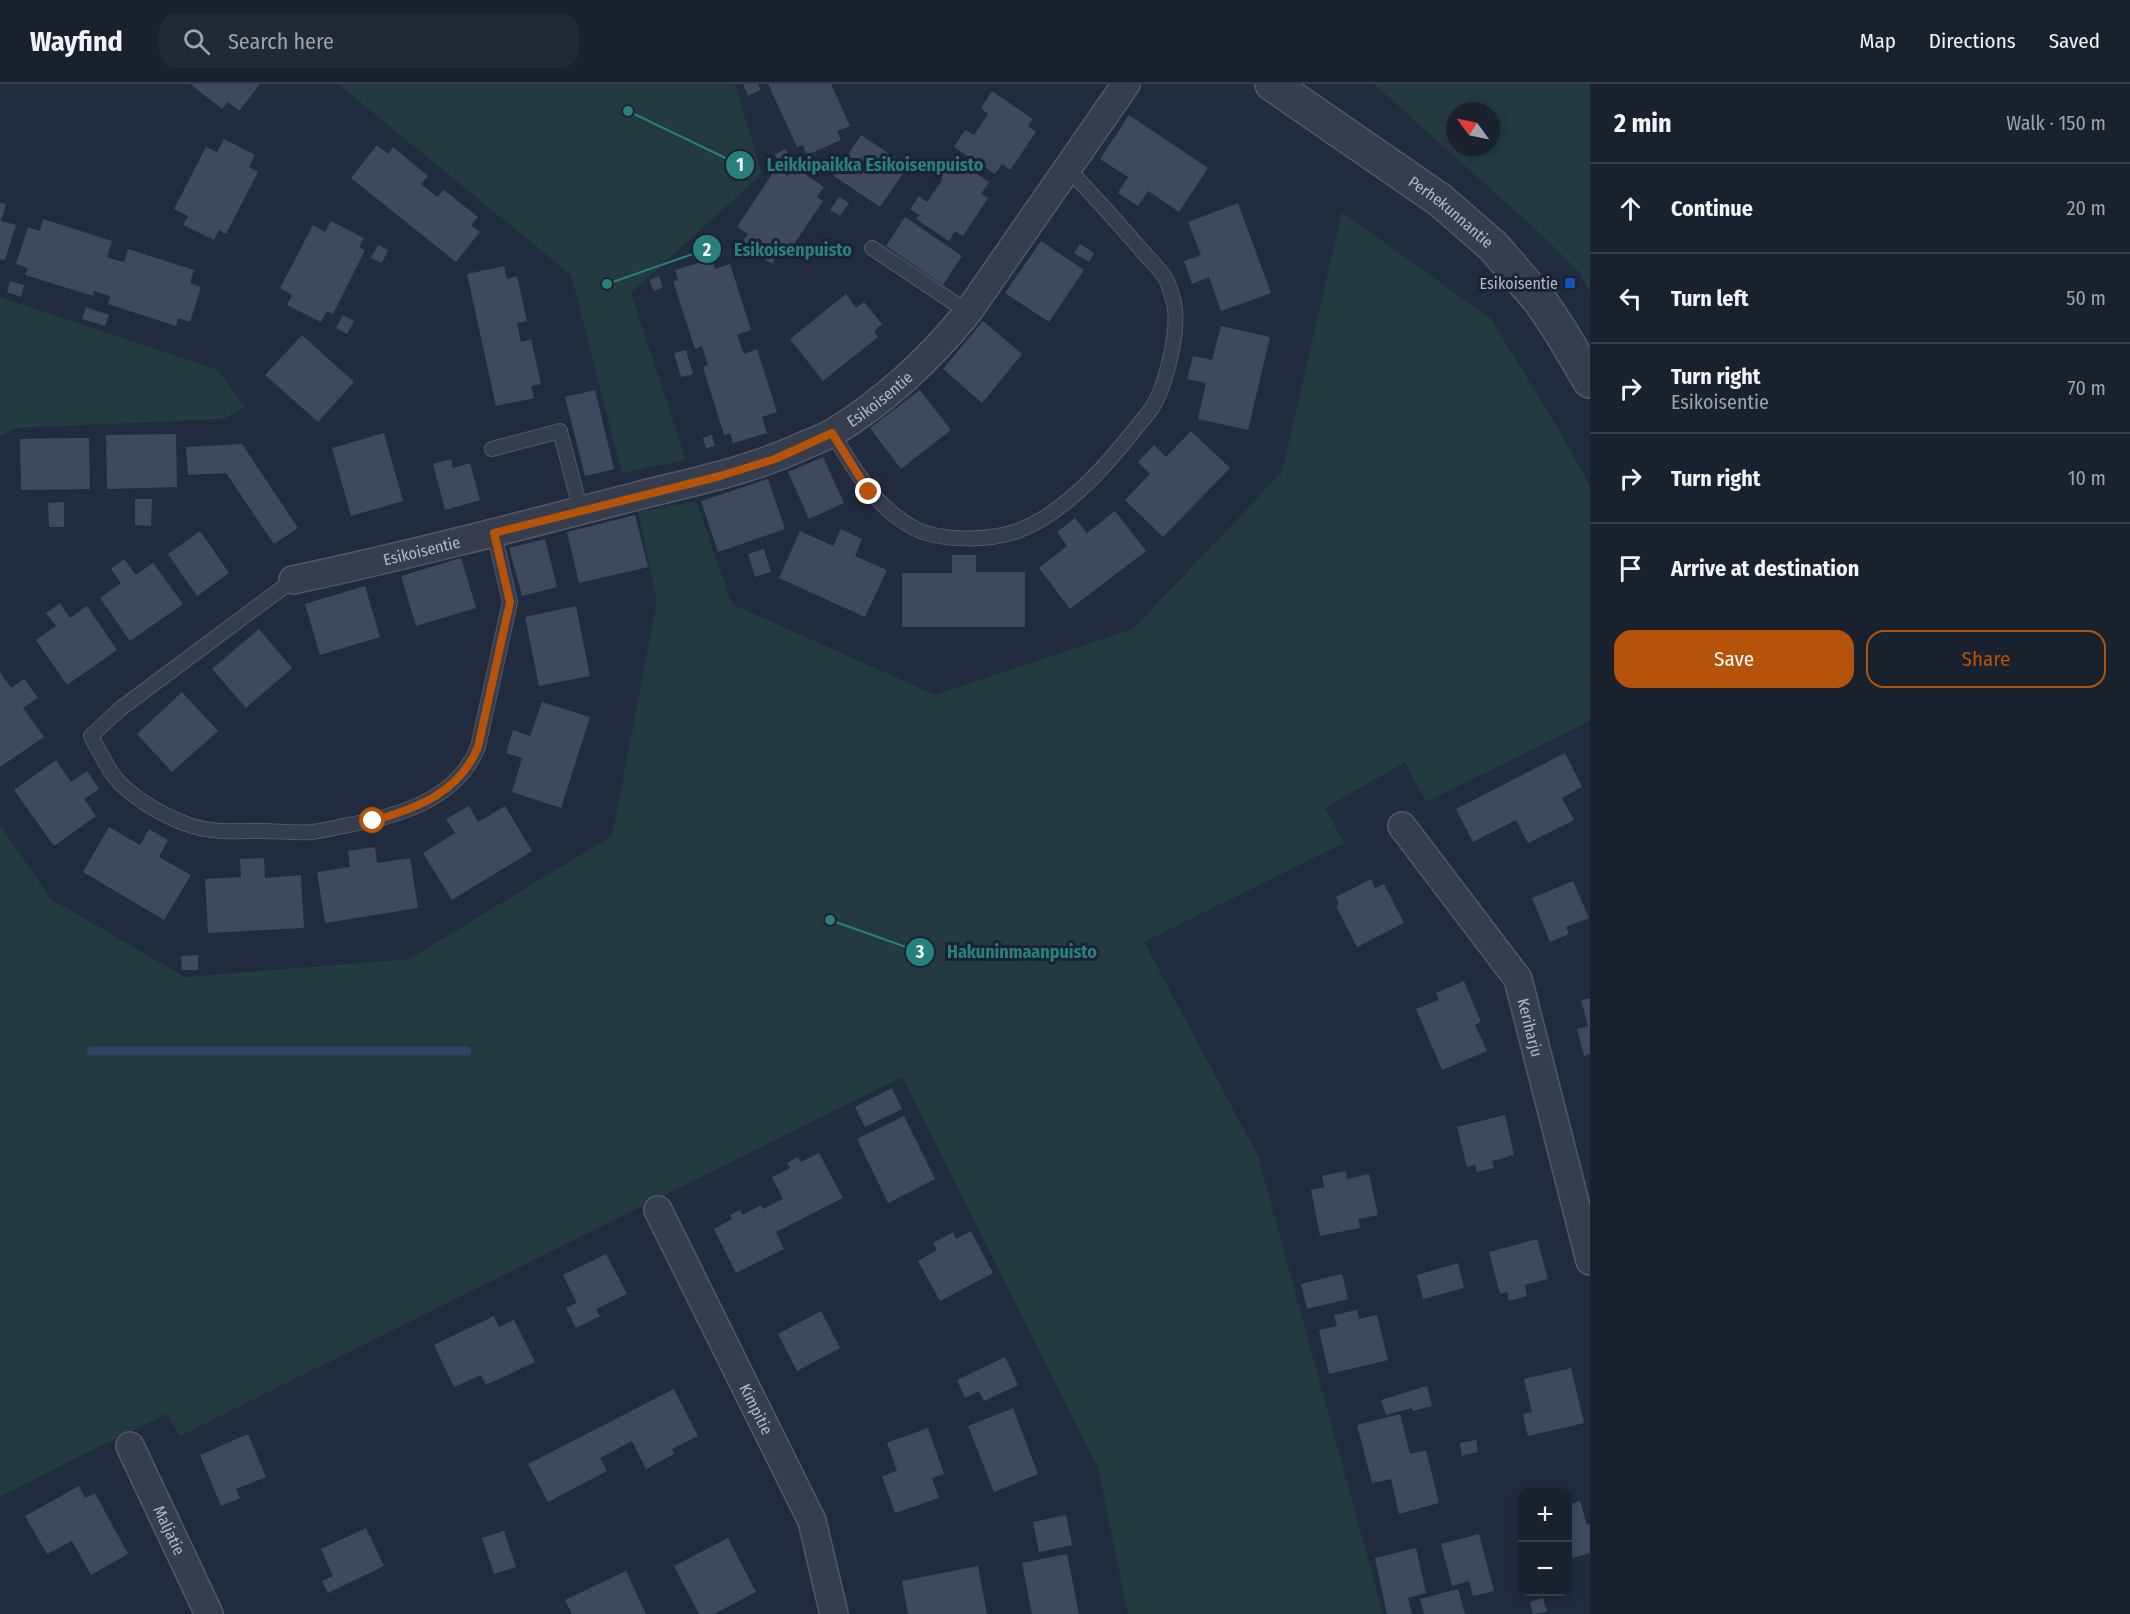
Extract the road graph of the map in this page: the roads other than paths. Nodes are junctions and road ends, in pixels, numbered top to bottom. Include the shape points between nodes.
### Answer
1 (1124, 84) edge
2 (1272, 84) edge
3 (1068, 169) junction
4 (872, 248) dead end
5 (968, 312) junction
6 (1590, 381) edge
7 (832, 433) junction
8 (492, 449) dead end
9 (582, 511) junction
10 (494, 533) junction
11 (293, 580) joint
12 (1402, 826) dead end
13 (658, 1210) dead end
14 (1590, 1261) edge
15 (130, 1446) dead end
16 (209, 1614) edge
17 (834, 1614) edge

1 - 3 street, Esikoisentie
2 - 6 street, Perhekunnantie via 1440,200 1494,247 1540,302
3 - 5 street, Esikoisentie
3 - 7 lane via 1166,279 1174,305 1174,338 1164,380 1152,408 1114,456 1080,490 1020,530 989,537 949,538 916,529 891,514 869,492
4 - 5 lane
5 - 7 street, Esikoisentie via 919,368
7 - 9 street, Esikoisentie via 764,463
8 - 9 lane via 561,431
9 - 10 street, Esikoisentie
10 - 11 street, Esikoisentie
10 - 11 lane via 510,602 478,747 472,763 441,793 407,811 312,832 213,831 189,825 128,791 112,773 91,736 120,709
12 - 14 street, Keriharju via 1518,979
13 - 17 street, Kimpitie via 812,1521
15 - 16 street, Maljatie

